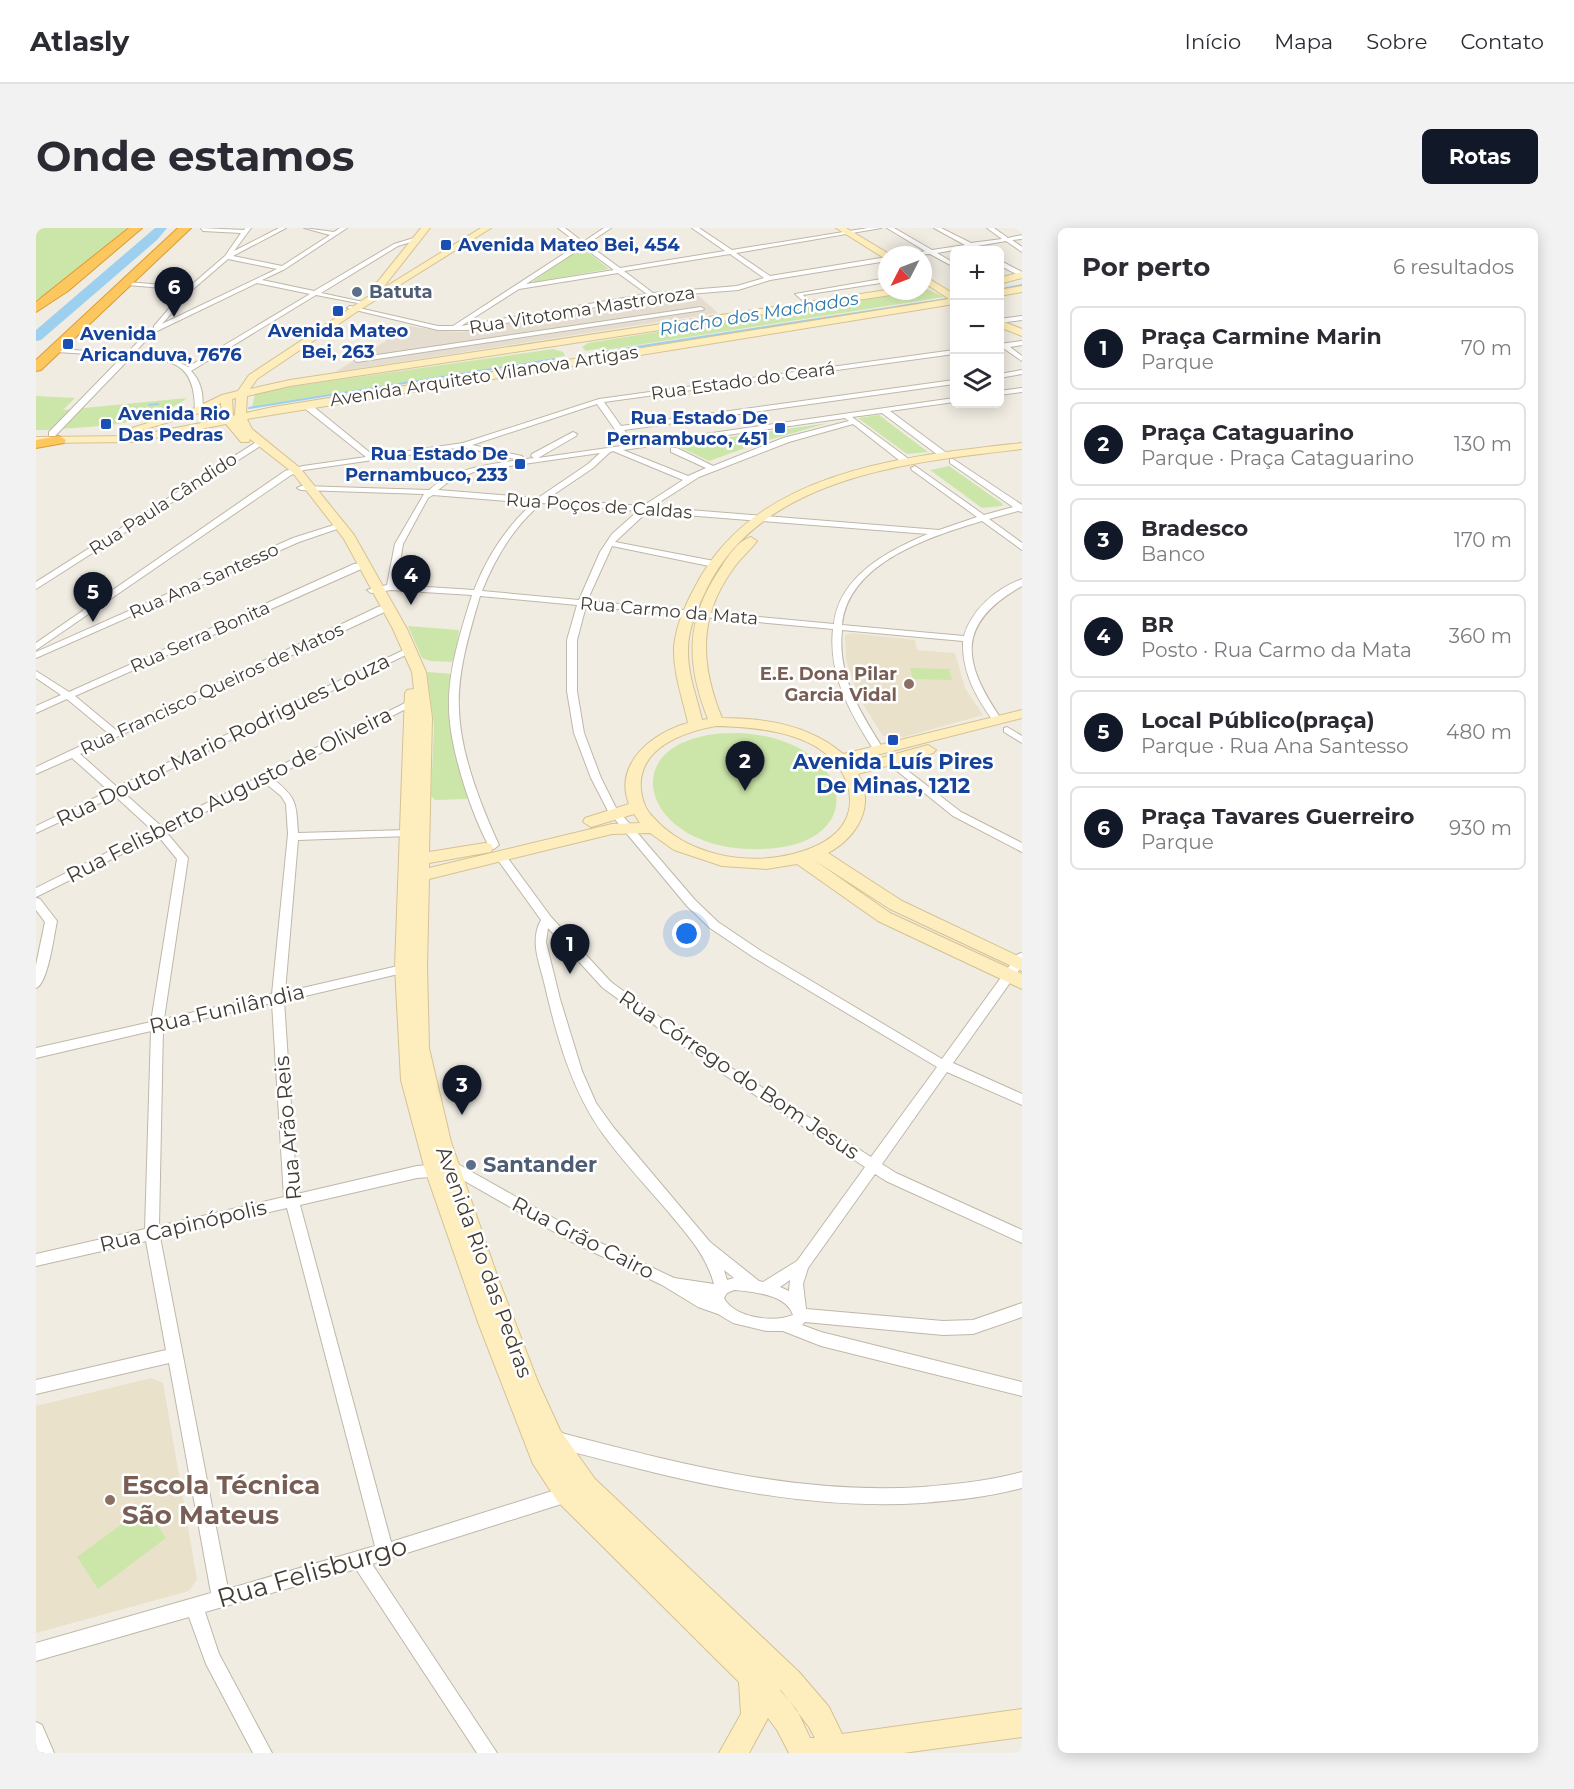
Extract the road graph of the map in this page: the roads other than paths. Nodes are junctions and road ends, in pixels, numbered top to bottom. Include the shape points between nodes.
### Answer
1 (136, 228) edge
2 (185, 228) edge
3 (283, 228) edge
4 (307, 228) edge
5 (344, 228) edge
6 (426, 228) edge
7 (480, 228) edge
8 (486, 228) edge
9 (561, 228) edge
10 (608, 228) edge
11 (695, 228) edge
12 (878, 228) edge
13 (890, 228) edge
14 (937, 228) edge
15 (990, 228) edge
16 (203, 229) edge
17 (247, 230) edge
18 (844, 230) edge
19 (336, 234) junction
20 (1022, 237) edge
21 (417, 239) junction
22 (1006, 239) junction
23 (583, 244) junction
24 (969, 245) junction
25 (921, 246) edge
26 (1022, 250) edge
27 (878, 251) edge
28 (731, 252) junction
29 (932, 252) edge
30 (932, 253) edge
31 (228, 257) junction
32 (878, 259) edge
33 (950, 263) edge
34 (1004, 265) edge
35 (283, 268) junction
36 (618, 270) junction
37 (1022, 275) edge
38 (397, 277) junction
39 (770, 278) junction
40 (1004, 280) edge
41 (257, 281) junction
42 (878, 281) edge
43 (128, 283) junction
44 (932, 283) edge
45 (518, 287) junction
46 (190, 289) junction
47 (932, 290) edge
48 (1022, 290) edge
49 (1004, 293) edge
50 (316, 294) junction
51 (878, 294) edge
52 (950, 294) edge
53 (652, 295) junction
54 (950, 295) edge
55 (950, 295) edge
56 (177, 304) junction
57 (809, 304) junction
58 (357, 306) junction
59 (36, 308) edge
60 (201, 309) junction
61 (701, 309) dead end
62 (638, 318) junction
63 (1022, 318) edge
64 (1004, 321) edge
65 (1004, 324) edge
66 (648, 328) junction
67 (453, 329) junction
68 (151, 332) junction
69 (539, 333) junction
70 (1022, 333) edge
71 (589, 339) junction
72 (1022, 343) edge
73 (549, 344) junction
74 (1004, 346) edge
75 (1004, 347) edge
76 (436, 348) junction
77 (56, 350) junction
78 (950, 353) edge
79 (132, 354) junction
80 (606, 356) junction
81 (1022, 359) edge
82 (357, 360) dead end
83 (446, 360) junction
84 (558, 363) junction
85 (36, 367) edge
86 (186, 371) junction
87 (1022, 372) edge
88 (1004, 375) edge
89 (253, 378) junction
90 (290, 383) junction
91 (950, 383) edge
92 (1022, 390) edge
93 (1004, 392) edge
94 (242, 393) junction
95 (226, 398) junction
96 (599, 401) junction
97 (950, 401) edge
98 (306, 405) junction
99 (199, 410) junction
100 (883, 410) junction
101 (846, 415) junction
102 (241, 417) junction
103 (228, 420) junction
104 (854, 422) junction
105 (144, 427) junction
106 (619, 429) junction
107 (36, 433) edge
108 (573, 434) dead end
109 (213, 436) dead end
110 (226, 436) dead end
111 (56, 437) junction
112 (133, 439) junction
113 (36, 440) edge
114 (253, 443) junction
115 (36, 444) edge
116 (463, 445) junction
117 (632, 446) junction
118 (1022, 446) edge
119 (610, 449) junction
120 (674, 450) dead end
121 (1022, 452) edge
122 (372, 458) junction
123 (949, 458) junction
124 (528, 460) junction
125 (911, 465) junction
126 (712, 468) junction
127 (292, 472) junction
128 (688, 479) junction
129 (306, 487) junction
130 (429, 492) junction
131 (537, 501) junction
132 (1021, 508) edge
133 (644, 509) junction
134 (763, 518) junction
135 (983, 518) junction
136 (778, 519) junction
137 (336, 526) junction
138 (896, 530) junction
139 (939, 532) junction
140 (920, 539) junction
141 (610, 543) junction
142 (1022, 547) edge
143 (714, 564) junction
144 (361, 565) junction
145 (1022, 582) edge
146 (36, 586) edge
147 (380, 588) junction
148 (475, 593) junction
149 (582, 603) junction
150 (385, 609) junction
151 (689, 613) junction
152 (704, 614) junction
153 (838, 627) junction
154 (60, 629) junction
155 (82, 635) junction
156 (967, 639) junction
157 (36, 647) edge
158 (407, 652) junction
159 (36, 655) edge
160 (36, 674) edge
161 (69, 696) junction
162 (418, 700) junction
163 (36, 710) edge
164 (1022, 714) edge
165 (716, 722) junction
166 (696, 725) junction
167 (1009, 725) edge
168 (116, 735) junction
169 (1022, 740) edge
170 (73, 754) junction
171 (885, 755) junction
172 (844, 766) junction
173 (36, 771) edge
174 (264, 777) junction
175 (116, 791) junction
176 (637, 806) junction
177 (621, 821) junction
178 (654, 828) junction
179 (36, 830) edge
180 (159, 830) junction
181 (408, 833) junction
182 (292, 837) junction
183 (1022, 848) edge
184 (497, 850) junction
185 (808, 856) junction
186 (415, 868) junction
187 (36, 893) edge
188 (36, 902) edge
189 (547, 920) junction
190 (411, 967) junction
191 (1018, 968) edge
192 (36, 984) edge
193 (278, 998) junction
194 (157, 1026) junction
195 (36, 1053) edge
196 (944, 1066) junction
197 (1022, 1100) edge
198 (872, 1165) junction
199 (443, 1170) junction
200 (292, 1201) junction
201 (153, 1234) junction
202 (1022, 1237) edge
203 (705, 1246) junction
204 (36, 1260) edge
205 (802, 1265) junction
206 (667, 1281) junction
207 (760, 1288) junction
208 (720, 1290) junction
209 (720, 1308) junction
210 (800, 1310) junction
211 (1022, 1310) edge
212 (786, 1326) junction
213 (176, 1355) junction
214 (36, 1387) edge
215 (1022, 1389) edge
216 (542, 1438) junction
217 (1022, 1480) edge
218 (576, 1490) junction
219 (385, 1552) junction
220 (360, 1560) junction
221 (221, 1599) junction
222 (194, 1606) junction
223 (36, 1652) edge
224 (752, 1676) junction
225 (1022, 1723) edge
226 (36, 1731) edge
227 (836, 1750) edge
228 (45, 1753) edge
229 (263, 1753) edge
230 (488, 1753) edge
231 (733, 1753) edge
232 (803, 1753) edge

1 - 59 highway
2 - 43 highway
3 - 31 street
4 - 19 street
5 - 19 street
6 - 21 main road
7 - 38 main road
8 - 38 main road
9 - 23 street
10 - 23 street
11 - 28 street
12 - 18 street
13 - 25 street
14 - 24 street
15 - 22 street
16 - 17 street
17 - 31 street
18 - 27 main road
18 - 28 street
19 - 35 street
20 - 22 street
21 - 38 main road
21 - 50 street via 401,242
22 - 24 street
22 - 26 street
23 - 36 street
23 - 45 street
24 - 29 street
28 - 36 street
28 - 39 street
30 - 33 street
31 - 35 street
31 - 46 street
32 - 39 street, Rua Vitotoma Mastroroza
34 - 37 street
35 - 41 street
36 - 45 street
36 - 53 street
37 - 40 main road
38 - 58 main road
38 - 58 main road
39 - 53 street, Rua Vitotoma Mastroroza via 738,288
41 - 50 street, Rua Vitotoma Mastroroza
41 - 60 street
42 - 57 street via 798,294
43 - 46 street
43 - 77 highway
44 - 52 main road
45 - 67 street
46 - 56 street
47 - 54 main road
48 - 49 main road
50 - 58 street, Rua Vitotoma Mastroroza
50 - 86 street
51 - 57 main road, Avenida Arquiteto Vilanova Artigas
53 - 67 street, Rua Vitotoma Mastroroza
55 - 80 main road, Avenida Arquiteto Vilanova Artigas
56 - 60 street
56 - 68 street
57 - 66 main road, Avenida Arquiteto Vilanova Artigas
58 - 67 street, Rua Vitotoma Mastroroza
58 - 89 main road
58 - 95 main road via 236,383
60 - 68 street
61 - 62 street
62 - 66 street
62 - 69 street
63 - 64 street
65 - 70 main road
66 - 71 main road, Avenida Arquiteto Vilanova Artigas
68 - 79 street
69 - 73 street
69 - 76 street
71 - 73 main road, Avenida Arquiteto Vilanova Artigas
71 - 80 main road via 578,346
72 - 74 street
73 - 83 main road, Avenida Arquiteto Vilanova Artigas
73 - 84 main road via 568,353
75 - 81 street
76 - 82 street
76 - 83 street
77 - 79 street
77 - 85 highway
78 - 96 street, Rua Estado do Ceará
79 - 86 street via 167,359
79 - 111 street
80 - 84 main road, Avenida Arquiteto Vilanova Artigas
83 - 90 main road, Avenida Arquiteto Vilanova Artigas
84 - 98 main road, Avenida Arquiteto Vilanova Artigas
86 - 99 street via 199,389
87 - 88 street
89 - 90 main road
89 - 94 main road
90 - 94 main road, Avenida Arquiteto Vilanova Artigas
91 - 106 street
92 - 93 street
94 - 95 main road, Avenida Arquiteto Vilanova Artigas
94 - 102 main road
95 - 99 main road
95 - 103 main road
96 - 106 street
96 - 116 street, Rua Estado do Ceará
97 - 100 street
98 - 102 main road, Avenida Arquiteto Vilanova Artigas
98 - 122 street
99 - 105 main road
100 - 101 street
100 - 123 street
101 - 104 street
101 - 117 street
102 - 103 main road, Avenida Arquiteto Vilanova Artigas
102 - 114 main road, Avenida Rio das Pedras
103 - 112 main road
103 - 114 main road, Avenida Rio das Pedras
104 - 125 street
104 - 126 street via 786,440
105 - 111 main road
105 - 112 main road via 153,431
106 - 117 street
107 - 111 main road
108 - 124 street
109 - 112 main road
110 - 114 main road
111 - 112 main road
111 - 113 main road
111 - 115 highway
114 - 127 main road, Avenida Rio das Pedras
114 - 146 street, Rua Paula Cândido
116 - 122 street, Rua Estado do Ceará
116 - 124 street
117 - 119 street
118 - 123 main road
119 - 124 street
119 - 128 street
119 - 131 street, Rua Córrego do Bom Jesus
120 - 126 street
121 - 123 main road
122 - 127 street, Rua Estado do Ceará
123 - 125 main road
123 - 132 street
124 - 130 street via 474,469
125 - 134 main road via 876,467 828,483
125 - 135 street
125 - 136 main road via 835,489
126 - 128 street
127 - 129 main road, Avenida Rio das Pedras
127 - 154 street
128 - 133 street
129 - 130 street, Rua Poços de Caldas
129 - 137 main road, Avenida Rio das Pedras
130 - 131 street, Rua Poços de Caldas
130 - 147 street via 399,544
131 - 133 street, Rua Poços de Caldas
131 - 148 street, Rua Córrego do Bom Jesus via 502,542
132 - 135 street
133 - 134 street, Rua Poços de Caldas
133 - 141 street
134 - 136 street, Rua Poços de Caldas
134 - 143 main road via 725,549
135 - 139 street
135 - 142 street
136 - 138 street, Rua Poços de Caldas
136 - 152 main road via 735,556
137 - 144 main road, Avenida Rio das Pedras
137 - 155 street, Rua Ana Santesso
138 - 139 street, Rua Poços de Caldas
138 - 140 street, Rua Poços de Caldas
139 - 140 street
140 - 153 street via 885,558 862,578 843,603
141 - 143 street
141 - 149 street
143 - 151 main road
144 - 147 main road, Avenida Rio das Pedras
144 - 161 street, Rua Serra Bonita
145 - 156 street via 991,601 976,616
147 - 148 street, Rua Carmo da Mata
147 - 150 main road, Avenida Rio das Pedras
148 - 149 street, Rua Carmo da Mata
148 - 184 street, Rua Córrego do Bom Jesus via 458,667 454,713 464,760
149 - 151 street, Rua Carmo da Mata
149 - 177 street via 572,640 575,716 596,777
150 - 158 main road, Avenida Rio das Pedras
150 - 168 street, Rua Francisco Queiros de Matos
151 - 152 street, Rua Carmo da Mata
151 - 166 main road via 681,650
152 - 153 street, Rua Carmo da Mata
152 - 165 main road via 699,668
153 - 156 street, Rua Carmo da Mata
153 - 171 street via 840,677 847,696
154 - 155 street
154 - 157 street
155 - 159 street, Rua Ana Santesso
156 - 167 street via 967,664 974,683
158 - 162 main road, Avenida Rio das Pedras
158 - 175 street, Rua Doutor Mario Rodrigues Louza
160 - 161 street
161 - 163 street, Rua Serra Bonita
161 - 168 street
162 - 174 street, Rua Felisberto Augusto de Oliveira
162 - 181 main road, Avenida Rio das Pedras
162 - 186 main road, Avenida Rio das Pedras via 425,718
164 - 167 main road
165 - 166 main road
165 - 172 main road via 755,723 794,732 819,745
166 - 176 main road via 664,737 642,756 632,780
167 - 169 street
167 - 171 main road
168 - 170 street, Rua Francisco Queiros de Matos
170 - 173 street, Rua Francisco Queiros de Matos
170 - 175 street
171 - 172 main road
171 - 183 street via 957,814
172 - 185 main road via 856,786 855,817 840,837
174 - 180 street, Rua Felisberto Augusto de Oliveira
174 - 182 street, Rua Arão Reis via 290,800
175 - 179 street, Rua Doutor Mario Rodrigues Louza
175 - 180 street
176 - 177 main road
176 - 178 main road
177 - 178 main road
177 - 184 main road
177 - 196 street via 714,925
178 - 185 main road via 684,847 721,860 753,864
180 - 187 street, Rua Felisberto Augusto de Oliveira
180 - 194 street via 181,853 184,863
181 - 182 street
181 - 186 main road, Avenida Rio das Pedras
182 - 193 street, Rua Arão Reis
184 - 186 main road
184 - 189 street, Rua Córrego do Bom Jesus
185 - 191 main road via 884,917
186 - 190 main road, Avenida Rio das Pedras
188 - 192 street via 51,921
189 - 198 street, Rua Córrego do Bom Jesus via 607,985 718,1065
189 - 203 street via 540,942 570,1050 591,1105
190 - 193 street, Rua Funilândia
190 - 199 main road, Avenida Rio das Pedras via 420,1048 441,1142
191 - 196 street
193 - 194 street, Rua Funilândia
193 - 200 street, Rua Arão Reis
194 - 195 street, Rua Funilândia
194 - 201 street
196 - 197 street
196 - 198 street
198 - 202 street, Rua Córrego do Bom Jesus
198 - 205 street
199 - 200 street, Rua Capinópolis via 417,1172
199 - 206 street, Rua Grão Cairo via 470,1176 575,1237
199 - 216 main road, Avenida Rio das Pedras via 527,1384
200 - 201 street, Rua Capinópolis
200 - 219 street, Rua Arão Reis
201 - 204 street, Rua Capinópolis
201 - 213 street
203 - 207 street
203 - 208 street via 717,1269
205 - 207 street
205 - 210 street via 796,1284
206 - 208 street, Rua Grão Cairo
206 - 209 street, Rua Grão Cairo
207 - 208 street, Rua Grão Cairo via 734,1284
207 - 210 street via 782,1295
208 - 209 street
209 - 212 street, Rua Grão Cairo via 752,1321
210 - 211 street via 943,1328 973,1327
210 - 212 street via 799,1320
212 - 215 street, Rua Grão Cairo
213 - 214 street
213 - 221 street
216 - 217 street via 777,1490 830,1496 974,1491
216 - 218 main road, Avenida Rio das Pedras
218 - 219 street, Rua Felisburgo
218 - 224 main road, Avenida Rio das Pedras
218 - 227 main road, Avenida Rio das Pedras via 789,1681 819,1717
219 - 220 street, Rua Felisburgo
220 - 221 street, Rua Felisburgo
220 - 230 street
221 - 222 street, Rua Felisburgo
222 - 223 street, Rua Felisburgo
222 - 229 street via 212,1658
224 - 231 main road via 754,1718
224 - 232 main road, Avenida Rio das Pedras via 787,1720
225 - 227 main road
226 - 228 street
227 - 232 main road

